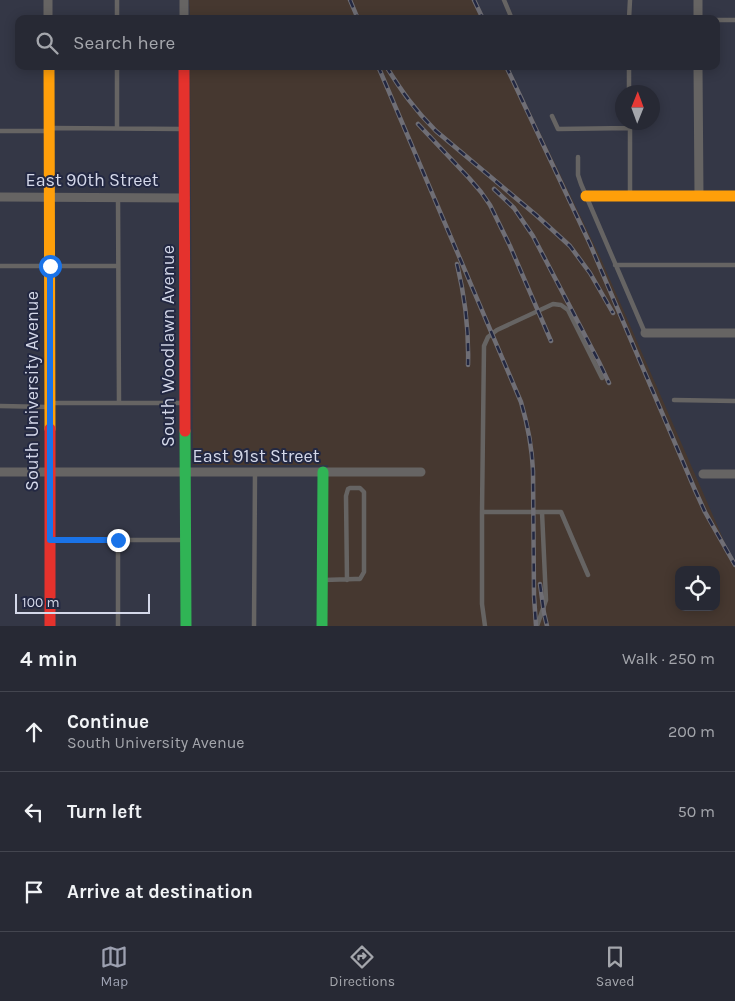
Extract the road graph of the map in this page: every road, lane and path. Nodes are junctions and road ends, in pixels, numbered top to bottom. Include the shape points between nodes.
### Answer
1 (48, 0) edge
2 (118, 0) edge
3 (184, 0) edge
4 (504, 0) edge
5 (630, 0) edge
6 (698, 0) edge
7 (48, 15) edge
8 (117, 15) edge
9 (184, 15) edge
10 (510, 15) edge
11 (630, 15) edge
12 (698, 15) edge
13 (720, 20) edge
14 (735, 20) edge
15 (49, 70) edge
16 (117, 70) edge
17 (184, 70) edge
18 (629, 70) edge
19 (698, 70) edge
20 (630, 85) edge
21 (552, 116) dead end
22 (615, 126) edge
23 (117, 128) junction
24 (49, 129) junction
25 (184, 129) junction
26 (630, 130) edge
27 (0, 131) edge
28 (578, 157) dead end
29 (586, 196) junction
30 (630, 196) junction
31 (699, 196) junction
32 (735, 196) edge
33 (0, 197) edge
34 (50, 197) junction
35 (118, 198) junction
36 (185, 198) junction
37 (735, 264) edge
38 (616, 265) junction
39 (0, 266) edge
40 (50, 266) junction
41 (118, 266) junction
42 (645, 333) joint
43 (735, 333) edge
44 (602, 378) dead end
45 (674, 400) dead end
46 (735, 401) edge
47 (119, 403) junction
48 (185, 403) junction
49 (50, 405) junction
50 (0, 406) edge
51 (0, 472) edge
52 (50, 472) junction
53 (186, 472) junction
54 (255, 472) junction
55 (323, 472) junction
56 (421, 472) dead end
57 (703, 474) dead end
58 (735, 474) edge
59 (482, 512) junction
60 (542, 512) junction
61 (50, 540) junction
62 (118, 540) junction
63 (186, 540) junction
64 (588, 575) dead end
65 (322, 580) junction
66 (347, 580) junction
67 (50, 626) edge
68 (118, 626) edge
69 (186, 626) edge
70 (254, 626) edge
71 (322, 626) edge
72 (484, 626) edge
73 (537, 626) edge

1 - 7 street
2 - 8 lane
3 - 9 street
4 - 10 lane
5 - 11 lane
6 - 12 street
13 - 14 lane
15 - 24 street, South University Avenue
16 - 23 lane
17 - 25 street, South Woodlawn Avenue
18 - 20 lane
19 - 31 street
21 - 22 lane via 558,129
23 - 24 lane
23 - 25 lane
24 - 27 lane
24 - 34 street, South University Avenue
25 - 36 street, South Woodlawn Avenue
26 - 30 lane
28 - 29 lane via 578,175
29 - 30 street
29 - 38 lane
30 - 31 street
31 - 32 street
33 - 34 street, East 90th Street
34 - 35 street, East 90th Street
34 - 40 street, South University Avenue
35 - 36 street, East 90th Street
35 - 41 lane
36 - 48 street, South Woodlawn Avenue
37 - 38 lane
38 - 42 lane
39 - 40 lane
40 - 41 lane
40 - 49 street, South University Avenue
41 - 47 lane
42 - 43 street
44 - 59 lane via 568,310 561,306 553,304 488,337 484,346
45 - 46 lane
47 - 48 lane
47 - 49 lane
48 - 53 street, South Woodlawn Avenue
49 - 50 lane
49 - 52 street, South University Avenue
51 - 52 street, East 91st Street
52 - 53 street, East 91st Street
52 - 61 street, South University Avenue
53 - 54 street, East 91st Street
53 - 63 street, South Woodlawn Avenue
54 - 55 street, East 91st Street
54 - 70 lane
55 - 56 street, East 91st Street
55 - 65 street
57 - 58 street
59 - 60 lane
59 - 72 lane
60 - 64 lane via 561,512
60 - 73 lane via 546,600
61 - 62 lane
61 - 67 street, South University Avenue
62 - 63 lane
62 - 68 lane
63 - 69 street, South Woodlawn Avenue
65 - 66 lane
65 - 71 street
66 - 66 lane via 360,579 364,572 364,492 360,488 348,489 346,496

